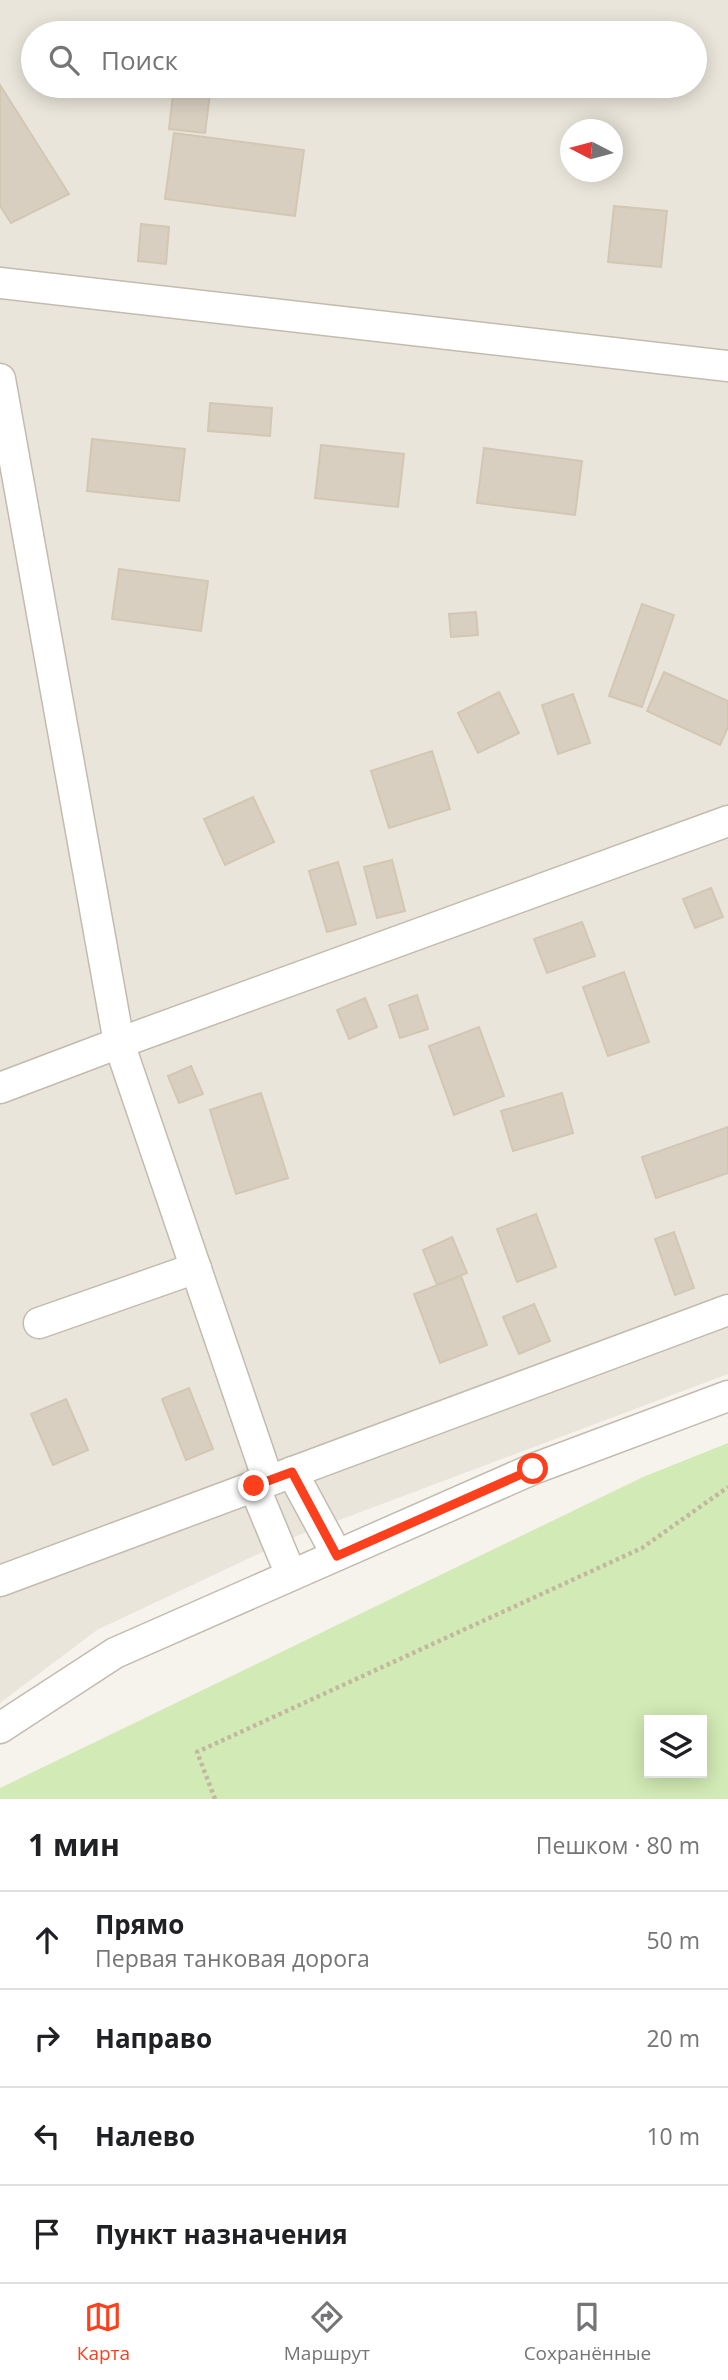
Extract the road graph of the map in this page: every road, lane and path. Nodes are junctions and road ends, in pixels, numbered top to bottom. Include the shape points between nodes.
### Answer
1 (0, 283) edge
2 (728, 366) edge
3 (0, 379) edge
4 (728, 821) edge
5 (119, 1043) junction
6 (0, 1088) edge
7 (196, 1268) junction
8 (728, 1310) edge
9 (39, 1323) dead end
10 (728, 1396) edge
11 (271, 1479) junction
12 (728, 1487) edge
13 (337, 1556) junction
14 (291, 1575) junction
15 (0, 1581) edge
16 (0, 1728) edge
17 (215, 1799) edge

1 - 2 street
3 - 5 street
4 - 5 street
5 - 6 street
5 - 7 street
7 - 9 street
7 - 11 street
8 - 11 street
10 - 13 street via 533,1469
11 - 13 street
11 - 14 street
11 - 15 street
12 - 17 path via 642,1548 197,1752
13 - 14 street
14 - 16 street via 116,1653

